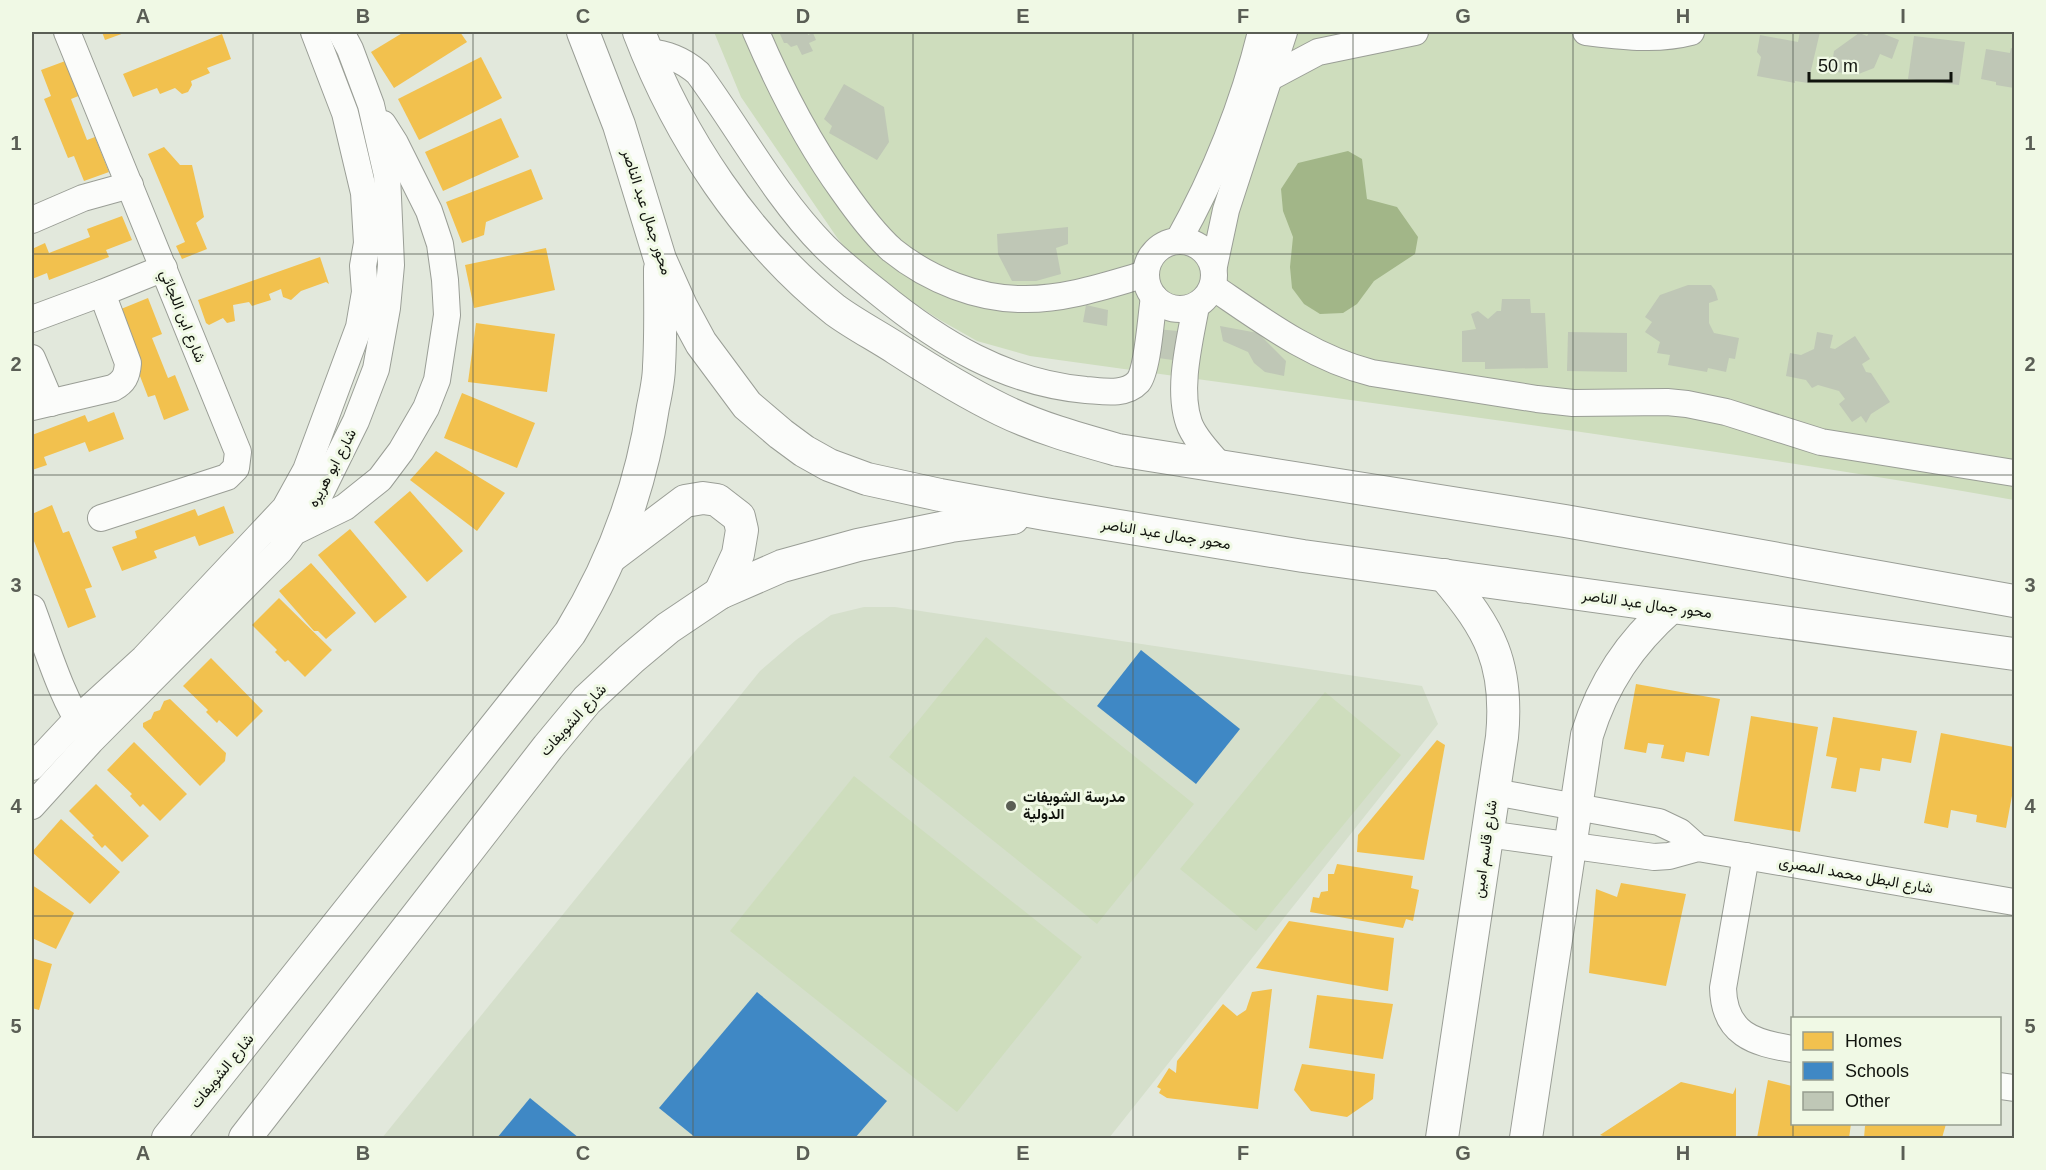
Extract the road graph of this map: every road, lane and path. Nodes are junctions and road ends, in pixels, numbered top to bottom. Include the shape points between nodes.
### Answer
1 (67, 32) edge
2 (314, 32) edge
3 (340, 32) edge
4 (583, 32) edge
5 (756, 32) edge
6 (1261, 32) edge
7 (1284, 32) edge
8 (1322, 32) edge
9 (1415, 32) edge
10 (1586, 32) edge
11 (1691, 32) edge
12 (643, 42) edge
13 (1350, 44) junction
14 (1271, 77) junction
15 (371, 105) junction
16 (130, 184) junction
17 (32, 220) edge
18 (1178, 241) junction
19 (660, 259) junction
20 (164, 268) junction
21 (1213, 277) junction
22 (1150, 286) junction
23 (102, 293) junction
24 (1196, 306) junction
25 (32, 319) edge
26 (32, 358) edge
27 (1144, 368) junction
28 (1185, 374) junction
29 (41, 405) edge
30 (1222, 468) junction
31 (2014, 473) edge
32 (1045, 514) junction
33 (102, 518) dead end
34 (295, 531) junction
35 (612, 556) junction
36 (1444, 575) junction
37 (720, 593) junction
38 (2014, 601) edge
39 (1671, 607) junction
40 (32, 608) edge
41 (2014, 654) edge
42 (76, 720) junction
43 (91, 741) junction
44 (32, 767) edge
45 (1494, 792) junction
46 (32, 806) edge
47 (1575, 806) junction
48 (1487, 834) junction
49 (1569, 845) junction
50 (1698, 848) junction
51 (1746, 856) junction
52 (2014, 902) edge
53 (1791, 1049) edge
54 (168, 1138) edge
55 (245, 1138) edge
56 (1442, 1138) edge
57 (1526, 1138) edge

1 - 16 street, شارع ابن اللجائي
2 - 42 street, شارع ابو هريره via 345,113 364,193 367,243 359,327 306,470 285,508 144,658
3 - 15 street, شارع ابو هريره
4 - 19 main road, محور جمال عبد الناصر via 619,125
5 - 22 street via 820,160 878,236 915,267 944,282 996,297 1053,298
6 - 18 street via 1228,136
7 - 14 street
8 - 13 street
9 - 13 street
10 - 11 street via 1631,37
12 - 27 street via 682,60 698,73 782,194 823,245 935,335 991,366 1060,387 1121,391 1137,382
12 - 30 main road via 687,136 719,184 796,274 836,310 951,384 1004,411 1118,450
13 - 14 street via 1318,52
14 - 21 street via 1226,210
15 - 34 street, شارع ابو هريره via 387,175 391,265 387,308 376,369 356,421 317,500
15 - 34 street via 429,210 440,244 447,315 437,380 402,452 380,479 345,507
16 - 17 street via 83,198
16 - 20 street, شارع ابن اللجائي
18 - 21 street via 1200,247 1208,256
18 - 22 street via 1152,255
19 - 32 main road, محور جمال عبد الناصر via 701,343 723,375 747,405 804,451 867,479
19 - 35 main road, شارع الشويفات via 659,367 649,435 640,476
20 - 23 street
20 - 33 street, شارع ابن اللجائي via 234,439 238,452 236,468 227,477
21 - 24 street via 1203,301
21 - 31 street via 1308,349 1350,368 1573,403 1687,404 1821,442
22 - 24 street via 1163,305 1173,309
22 - 27 street
23 - 25 street
23 - 29 street via 128,363 128,374 113,388
24 - 28 street
26 - 29 street
27 - 28 street
28 - 30 street via 1188,422
30 - 38 main road via 1565,521
32 - 36 main road, محور جمال عبد الناصر
32 - 37 main road, شارع الشويفات via 951,526 858,544 783,566
34 - 43 street, شارع ابو هريره via 272,559
35 - 37 main road via 685,501 717,500 739,517 742,530 738,554
35 - 54 main road, شارع الشويفات via 570,633
36 - 39 main road, محور جمال عبد الناصر
36 - 45 main road, شارع قاسم امين via 1475,614 1498,664 1503,719
37 - 55 main road, شارع الشويفات via 668,628 587,700
39 - 41 main road, محور جمال عبد الناصر
39 - 47 main road via 1639,637 1602,693 1587,735
40 - 42 street
42 - 43 street
42 - 44 street, شارع ابو هريره
43 - 46 street, شارع ابو هريره
45 - 47 street, شارع البطل محمد المصرى
45 - 48 main road, شارع قاسم امين
47 - 49 main road
47 - 50 street, شارع البطل محمد المصرى via 1647,818 1680,832
48 - 49 street, شارع البطل محمد المصرى
48 - 56 main road, شارع قاسم امين
49 - 50 street, شارع البطل محمد المصرى via 1669,856
49 - 57 main road
50 - 51 street, شارع البطل محمد المصرى
51 - 52 street, شارع البطل محمد المصرى
51 - 53 street via 1723,988 1725,1008 1735,1026 1750,1039

